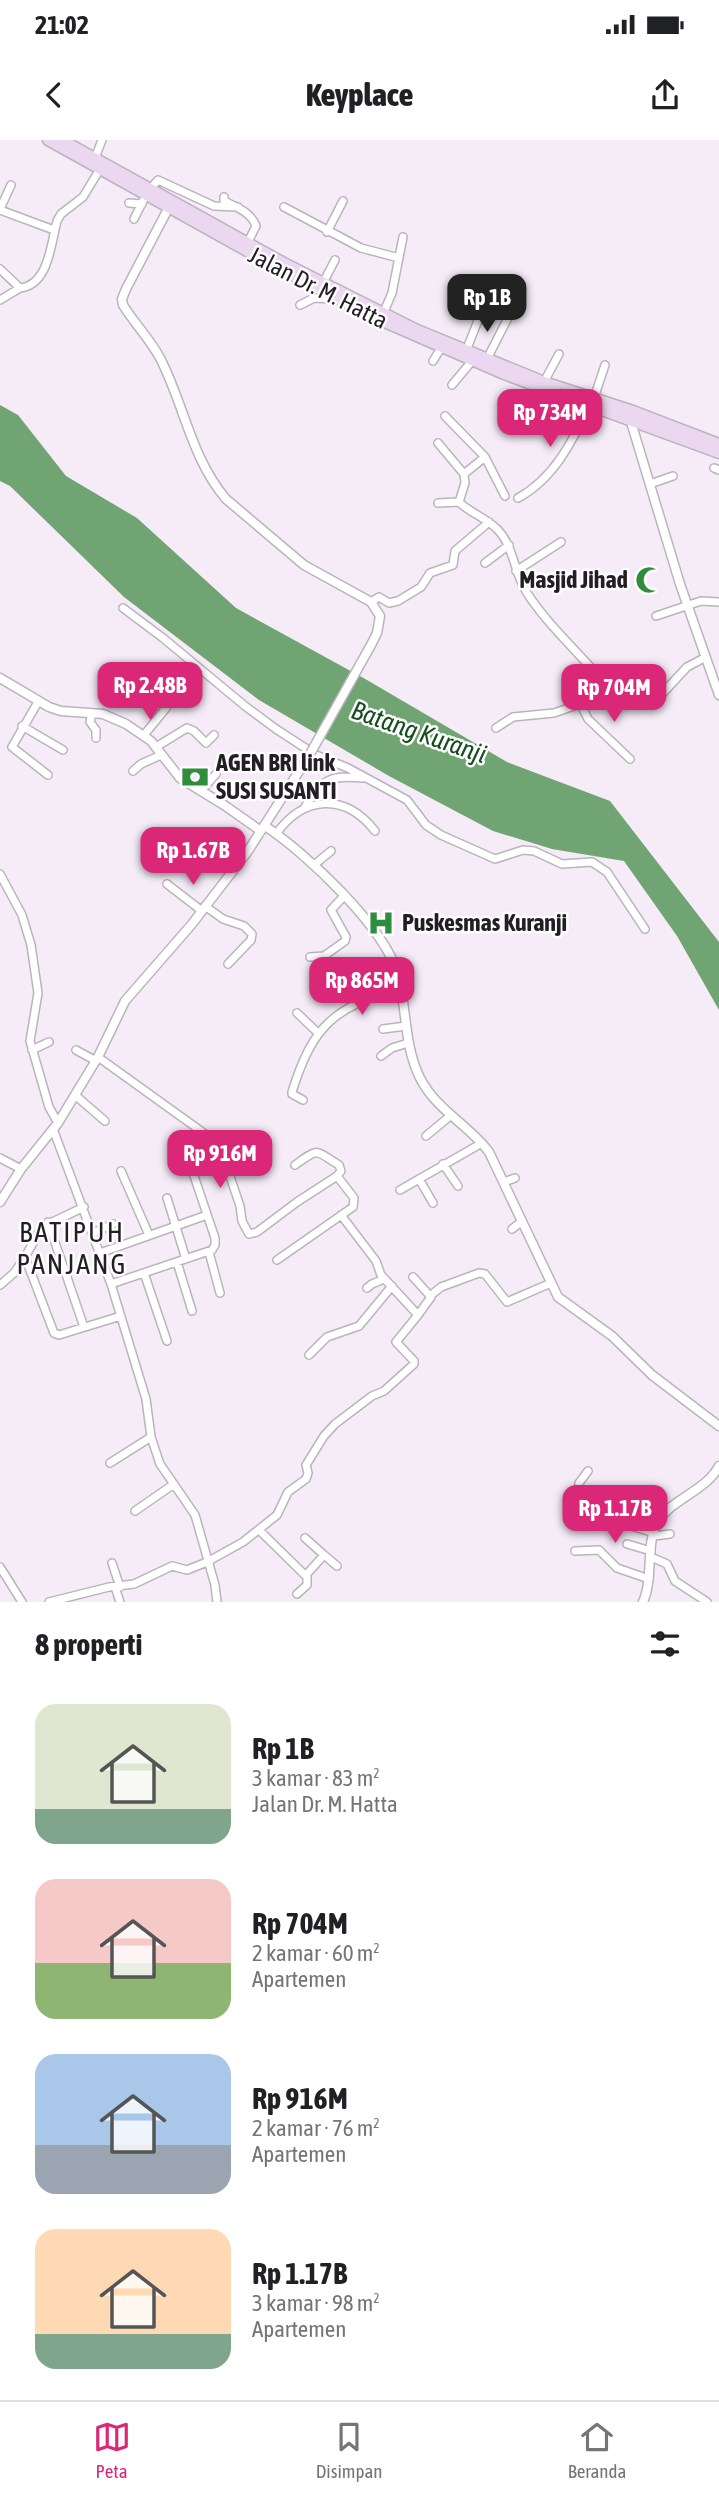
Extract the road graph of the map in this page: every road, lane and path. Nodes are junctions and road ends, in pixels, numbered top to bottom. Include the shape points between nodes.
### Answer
1 (48, 140) edge
2 (62, 140) edge
3 (102, 140) edge
4 (94, 158) junction
5 (100, 169) junction
6 (11, 185) dead end
7 (146, 196) junction
8 (224, 197) dead end
9 (342, 201) dead end
10 (130, 203) dead end
11 (284, 206) dead end
12 (169, 208) junction
13 (238, 208) junction
14 (0, 210) edge
15 (134, 219) dead end
16 (54, 230) junction
17 (327, 232) junction
18 (403, 237) dead end
19 (248, 242) junction
20 (399, 258) junction
21 (335, 260) dead end
22 (0, 269) edge
23 (323, 283) junction
24 (20, 288) junction
25 (0, 300) edge
26 (338, 300) junction
27 (300, 305) dead end
28 (514, 306) dead end
29 (483, 308) dead end
30 (383, 314) junction
31 (443, 346) junction
32 (466, 351) junction
33 (559, 354) dead end
34 (486, 359) junction
35 (433, 361) dead end
36 (472, 361) junction
37 (605, 365) dead end
38 (544, 382) junction
39 (452, 385) dead end
40 (591, 402) junction
41 (444, 416) dead end
42 (631, 422) junction
43 (701, 442) junction
44 (438, 443) dead end
45 (719, 444) edge
46 (719, 453) edge
47 (485, 457) junction
48 (464, 474) junction
49 (673, 476) dead end
50 (650, 484) junction
51 (505, 496) dead end
52 (518, 498) dead end
53 (459, 502) junction
54 (438, 503) dead end
55 (489, 522) junction
56 (561, 542) dead end
57 (509, 545) junction
58 (485, 563) dead end
59 (516, 571) junction
60 (371, 601) junction
61 (719, 602) edge
62 (689, 606) junction
63 (123, 608) dead end
64 (656, 617) dead end
65 (706, 657) junction
66 (0, 678) edge
67 (611, 693) junction
68 (719, 695) edge
69 (38, 702) junction
70 (580, 703) junction
71 (166, 708) dead end
72 (92, 713) junction
73 (22, 726) junction
74 (496, 728) dead end
75 (144, 735) junction
76 (214, 735) dead end
77 (96, 738) dead end
78 (63, 750) dead end
79 (159, 751) junction
80 (630, 758) dead end
81 (134, 771) dead end
82 (216, 774) dead end
83 (48, 775) dead end
84 (366, 779) junction
85 (201, 791) junction
86 (304, 808) junction
87 (263, 828) junction
88 (375, 831) dead end
89 (276, 834) junction
90 (331, 851) dead end
91 (314, 865) junction
92 (0, 874) edge
93 (167, 884) dead end
94 (344, 896) junction
95 (204, 909) junction
96 (646, 929) dead end
97 (310, 957) dead end
98 (228, 964) dead end
99 (401, 988) junction
100 (297, 1013) dead end
101 (406, 1026) junction
102 (383, 1029) dead end
103 (318, 1033) junction
104 (49, 1042) dead end
105 (408, 1043) junction
106 (32, 1050) junction
107 (76, 1050) dead end
108 (381, 1056) dead end
109 (97, 1059) junction
110 (75, 1095) junction
111 (303, 1100) dead end
112 (450, 1116) junction
113 (105, 1121) dead end
114 (56, 1126) junction
115 (426, 1136) dead end
116 (482, 1143) junction
117 (0, 1158) edge
118 (443, 1164) junction
119 (295, 1165) dead end
120 (191, 1167) dead end
121 (21, 1170) junction
122 (121, 1171) dead end
123 (337, 1176) junction
124 (515, 1178) dead end
125 (419, 1179) junction
126 (504, 1182) junction
127 (457, 1186) dead end
128 (400, 1190) dead end
129 (167, 1198) dead end
130 (0, 1202) edge
131 (433, 1203) dead end
132 (84, 1207) junction
133 (207, 1215) junction
134 (341, 1215) junction
135 (48, 1222) junction
136 (520, 1222) junction
137 (113, 1224) dead end
138 (175, 1226) junction
139 (512, 1229) dead end
140 (93, 1233) junction
141 (149, 1235) junction
142 (209, 1252) junction
143 (100, 1253) junction
144 (25, 1257) junction
145 (186, 1259) junction
146 (278, 1260) dead end
147 (177, 1262) junction
148 (144, 1273) junction
149 (412, 1277) dead end
150 (384, 1279) junction
151 (551, 1283) junction
152 (111, 1284) junction
153 (0, 1285) edge
154 (392, 1286) junction
155 (367, 1288) dead end
156 (220, 1293) dead end
157 (430, 1296) junction
158 (192, 1311) dead end
159 (418, 1315) junction
160 (121, 1316) junction
161 (84, 1326) junction
162 (167, 1341) dead end
163 (309, 1355) dead end
164 (719, 1426) edge
165 (151, 1437) junction
166 (110, 1463) dead end
167 (719, 1466) edge
168 (588, 1471) dead end
169 (174, 1484) junction
170 (135, 1511) dead end
171 (259, 1530) junction
172 (670, 1534) dead end
173 (654, 1535) junction
174 (305, 1538) dead end
175 (627, 1544) dead end
176 (575, 1551) dead end
177 (651, 1554) junction
178 (324, 1555) junction
179 (207, 1562) junction
180 (112, 1563) dead end
181 (337, 1566) dead end
182 (0, 1567) edge
183 (306, 1575) junction
184 (649, 1579) junction
185 (117, 1587) junction
186 (297, 1594) dead end
187 (22, 1602) edge
188 (49, 1602) edge
189 (120, 1602) edge
190 (217, 1602) edge
191 (643, 1602) edge
192 (707, 1602) edge

1 - 5 main road, Jalan Dr. M. Hatta
2 - 4 main road, Jalan Dr. M. Hatta
3 - 4 street
4 - 7 main road, Jalan Dr. M. Hatta
5 - 7 main road, Jalan Dr. M. Hatta
5 - 16 street via 83,197 61,214
6 - 14 street
7 - 10 street
7 - 12 main road, Jalan Dr. M. Hatta
7 - 13 street via 158,180 214,206
7 - 15 street
7 - 19 main road, Jalan Dr. M. Hatta
8 - 13 street
9 - 17 street
11 - 17 street
12 - 26 main road, Jalan Dr. M. Hatta
12 - 60 street via 122,299 160,359 199,457 226,499 304,565
13 - 19 street via 255,223
14 - 16 street
16 - 24 street via 39,279
17 - 20 street via 361,248
18 - 20 street
19 - 23 main road, Jalan Dr. M. Hatta
20 - 30 street
21 - 23 street
22 - 24 street
23 - 30 main road, Jalan Dr. M. Hatta
24 - 25 street
26 - 27 street via 314,298
26 - 31 main road, Jalan Dr. M. Hatta
28 - 34 street
29 - 32 street
30 - 31 main road, Jalan Dr. M. Hatta
31 - 32 main road, Jalan Dr. M. Hatta
31 - 35 street
31 - 36 main road, Jalan Dr. M. Hatta
32 - 34 main road, Jalan Dr. M. Hatta
33 - 38 street
34 - 38 main road, Jalan Dr. M. Hatta
36 - 39 street
36 - 40 main road, Jalan Dr. M. Hatta
37 - 40 street
38 - 40 main road, Jalan Dr. M. Hatta
40 - 42 main road, Jalan Dr. M. Hatta
40 - 43 main road, Jalan Dr. M. Hatta
40 - 52 street via 559,462
41 - 47 street
42 - 43 main road, Jalan Dr. M. Hatta
42 - 50 street
43 - 45 main road, Jalan Dr. M. Hatta
43 - 46 main road, Jalan Dr. M. Hatta
44 - 48 street
47 - 48 street
47 - 51 street
48 - 53 street
49 - 50 street
50 - 62 street via 676,585
53 - 54 street
53 - 55 street
55 - 57 street
55 - 60 street via 455,551 453,565 430,573 418,589 398,601 389,603 379,597
56 - 59 street
57 - 58 street
57 - 59 street
59 - 67 street via 532,601
60 - 87 street, bridge via 380,616 377,633
61 - 62 street
62 - 64 street
62 - 65 street
63 - 84 street via 276,729
65 - 67 street via 687,667 662,694 636,697
65 - 68 street
66 - 69 street
67 - 70 street
69 - 72 street
69 - 73 street
70 - 74 street via 554,713 513,717
70 - 80 street via 588,719
71 - 75 street
72 - 75 street via 115,718
72 - 77 street
73 - 78 street
73 - 83 street via 12,749
75 - 79 street
76 - 79 street via 206,743 186,728
79 - 81 street
79 - 85 street via 180,778
82 - 85 street
84 - 86 street via 327,780
84 - 96 street via 407,800 426,825 441,835 495,859 523,850 562,864 592,862 607,872
85 - 87 street
86 - 88 street via 318,803 347,808
86 - 89 street
87 - 89 street
87 - 95 street
89 - 91 street
90 - 91 street
91 - 94 street
92 - 106 street via 22,915 36,970
93 - 95 street
94 - 97 street via 331,910 345,941 324,956
94 - 99 street via 389,954
95 - 98 street via 252,934
95 - 109 street via 125,1001
99 - 101 street
99 - 103 street via 338,1013
100 - 103 street
101 - 102 street
101 - 105 street
103 - 111 street via 302,1059 292,1091
104 - 106 street
105 - 108 street
105 - 112 street via 427,1090
106 - 114 street
107 - 109 street
109 - 110 street
109 - 123 street via 219,1144 250,1234
110 - 113 street
110 - 114 street
112 - 115 street
112 - 116 street
114 - 121 street
114 - 132 street
116 - 118 street
116 - 126 street
117 - 121 street
118 - 125 street
118 - 127 street
119 - 123 street via 318,1151 339,1165
120 - 133 street
121 - 130 street
122 - 141 street
123 - 134 street via 355,1200
124 - 126 street
125 - 128 street
125 - 131 street
126 - 136 street
129 - 138 street
132 - 135 street
132 - 140 street
133 - 138 street
133 - 142 street via 215,1242
134 - 146 street
134 - 150 street
135 - 144 street
135 - 161 street
136 - 139 street
136 - 151 street
137 - 140 street
138 - 141 street
138 - 145 street
140 - 143 street
141 - 143 street
142 - 145 street
142 - 156 street
143 - 152 street
144 - 153 street
144 - 161 street via 54,1333
145 - 147 street
147 - 148 street
147 - 158 street
148 - 152 street
148 - 162 street
149 - 157 street
150 - 154 street
150 - 155 street
151 - 157 street via 507,1302 480,1273 441,1287
151 - 164 street via 558,1297
152 - 160 street
154 - 159 street
154 - 163 street via 359,1326 327,1337
157 - 159 street
159 - 171 street via 396,1342 414,1364 330,1429 306,1465 306,1479 288,1492 280,1511
160 - 161 street
160 - 165 street via 146,1399
165 - 166 street
165 - 169 street via 160,1464
167 - 173 street via 665,1513
168 - 173 street via 579,1483 579,1496 599,1523 625,1524
169 - 170 street
169 - 179 street via 195,1516
171 - 179 street
171 - 183 street
172 - 173 street
173 - 177 street
174 - 178 street
175 - 177 street
176 - 184 street via 599,1550 617,1568
177 - 184 street
177 - 192 street via 667,1564 675,1581
178 - 181 street
178 - 183 street
179 - 185 street via 187,1570 172,1566
179 - 190 street
180 - 185 street
182 - 187 street
183 - 186 street via 309,1581
184 - 191 street
185 - 188 street
185 - 189 street

